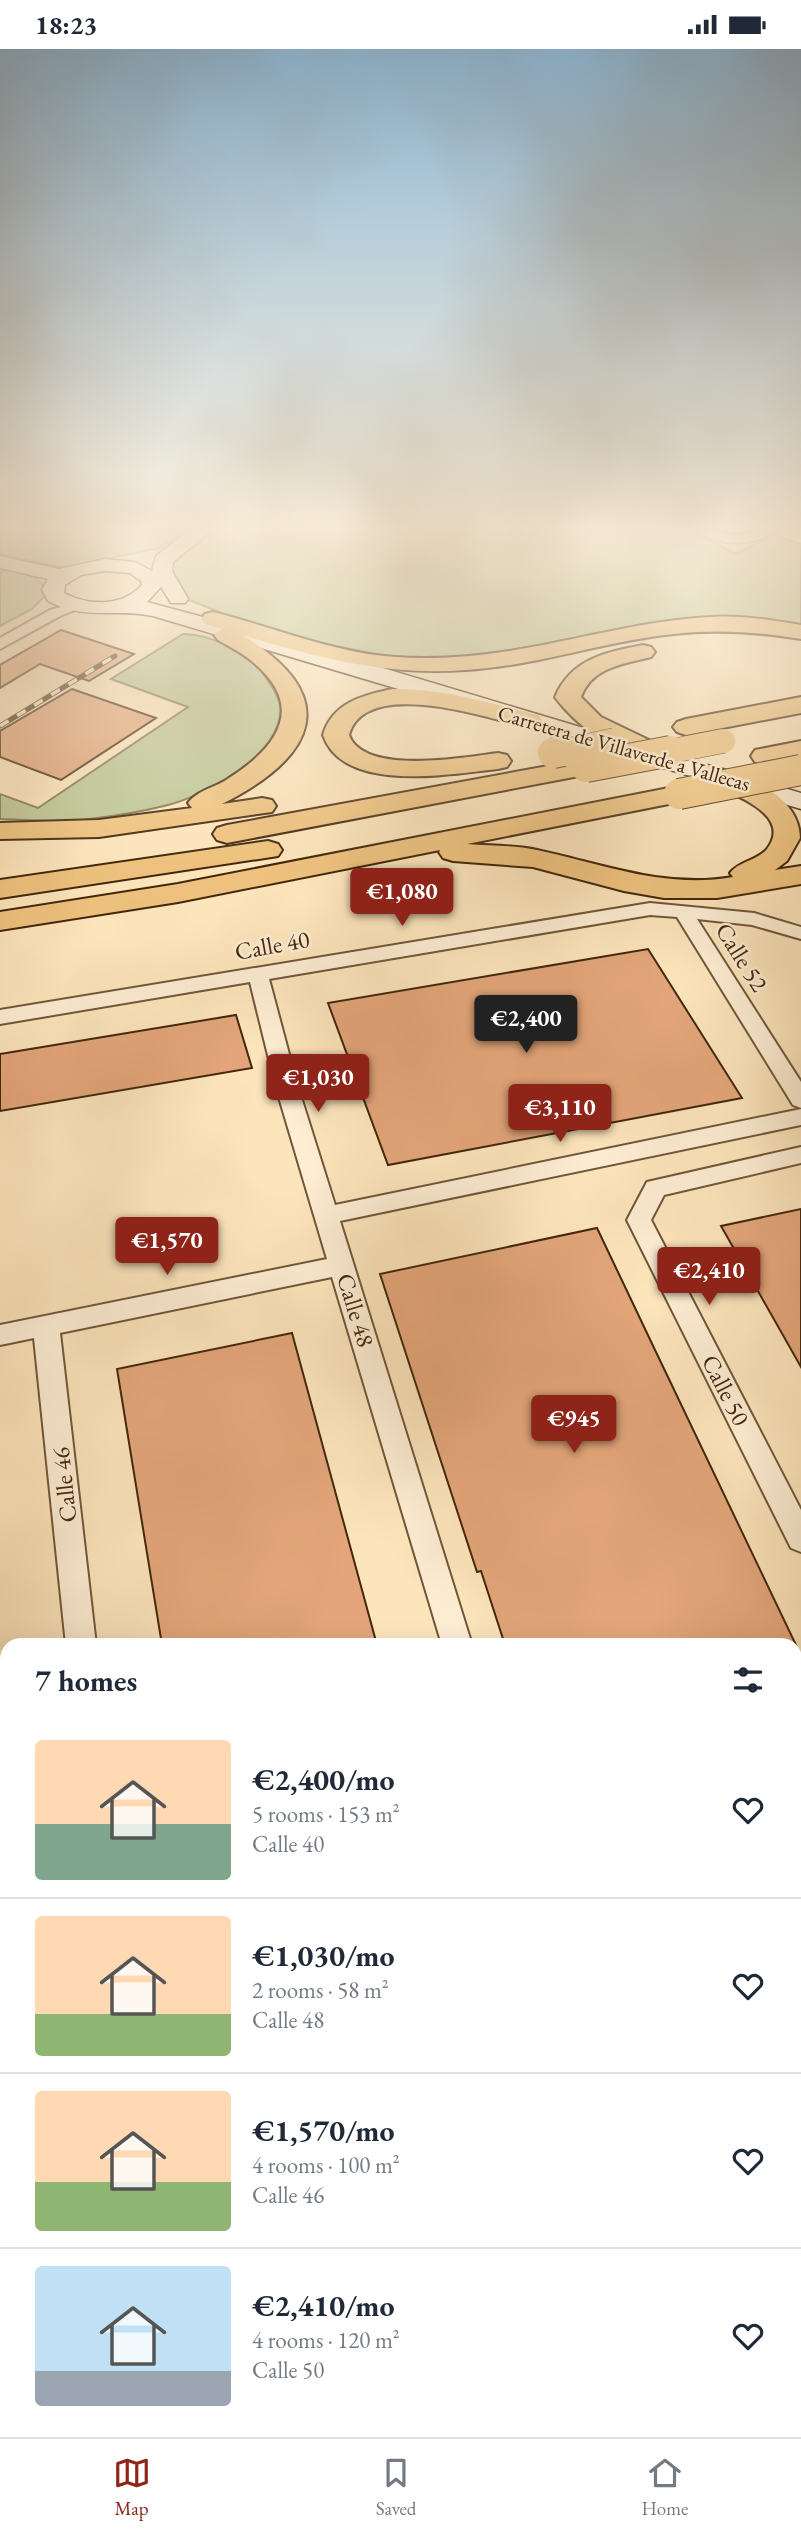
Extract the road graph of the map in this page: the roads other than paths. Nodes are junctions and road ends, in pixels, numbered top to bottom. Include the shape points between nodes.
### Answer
1 (236, 638) edge
2 (265, 638) edge
3 (268, 638) edge
4 (279, 638) edge
5 (606, 638) edge
6 (707, 648) dead end
7 (798, 710) edge
8 (529, 720) junction
9 (644, 748) junction
10 (801, 749) edge
11 (517, 759) junction
12 (801, 770) edge
13 (710, 773) junction
14 (658, 791) junction
15 (801, 793) edge
16 (801, 801) edge
17 (125, 826) junction
18 (0, 831) edge
19 (357, 858) junction
20 (0, 866) edge
21 (801, 875) edge
22 (0, 889) edge
23 (683, 912) junction
24 (0, 921) edge
25 (801, 933) edge
26 (258, 974) junction
27 (0, 1017) edge
28 (801, 1100) edge
29 (801, 1117) edge
30 (801, 1156) edge
31 (328, 1215) junction
32 (342, 1265) junction
33 (46, 1326) junction
34 (0, 1335) edge
35 (801, 1539) edge
36 (80, 1638) edge
37 (455, 1638) edge

1 - 17 highway via 269,661 293,695 295,726 288,741 251,779 191,808
2 - 8 main road, Carretera de Villaverde a Vallecas
3 - 9 main road, Carretera de Villaverde a Vallecas
4 - 5 highway via 366,660 410,665 504,658
6 - 9 highway via 623,656 590,669 571,687 568,698 591,723
7 - 11 highway, bridge
7 - 20 highway, bridge via 723,741 267,828
8 - 11 highway via 443,701 392,697 351,710 334,732 338,745 349,755 392,768
8 - 13 main road, Carretera de Villaverde a Vallecas
9 - 15 main road, Carretera de Villaverde a Vallecas
10 - 14 highway via 764,756
11 - 17 highway via 320,797
12 - 14 highway, bridge
13 - 14 highway via 774,805 788,817 795,833 793,846 784,856 765,867 710,879 642,875 601,857 589,840 590,829 606,815
13 - 16 main road, Carretera de Villaverde a Vallecas
14 - 19 highway
14 - 22 highway
17 - 18 highway via 44,833
19 - 21 highway via 456,852 534,858 664,888 717,889
19 - 24 highway
23 - 25 street, Calle 40 via 754,919
23 - 26 street, Calle 40 via 627,912
23 - 28 street, Calle 52
26 - 27 street, Calle 40
26 - 31 street, Calle 48 via 286,1084
29 - 31 street
30 - 35 street, Calle 50 via 655,1188 639,1220
31 - 32 street, Calle 48
32 - 33 street
32 - 37 street, Calle 48
33 - 34 street
33 - 36 street, Calle 46

